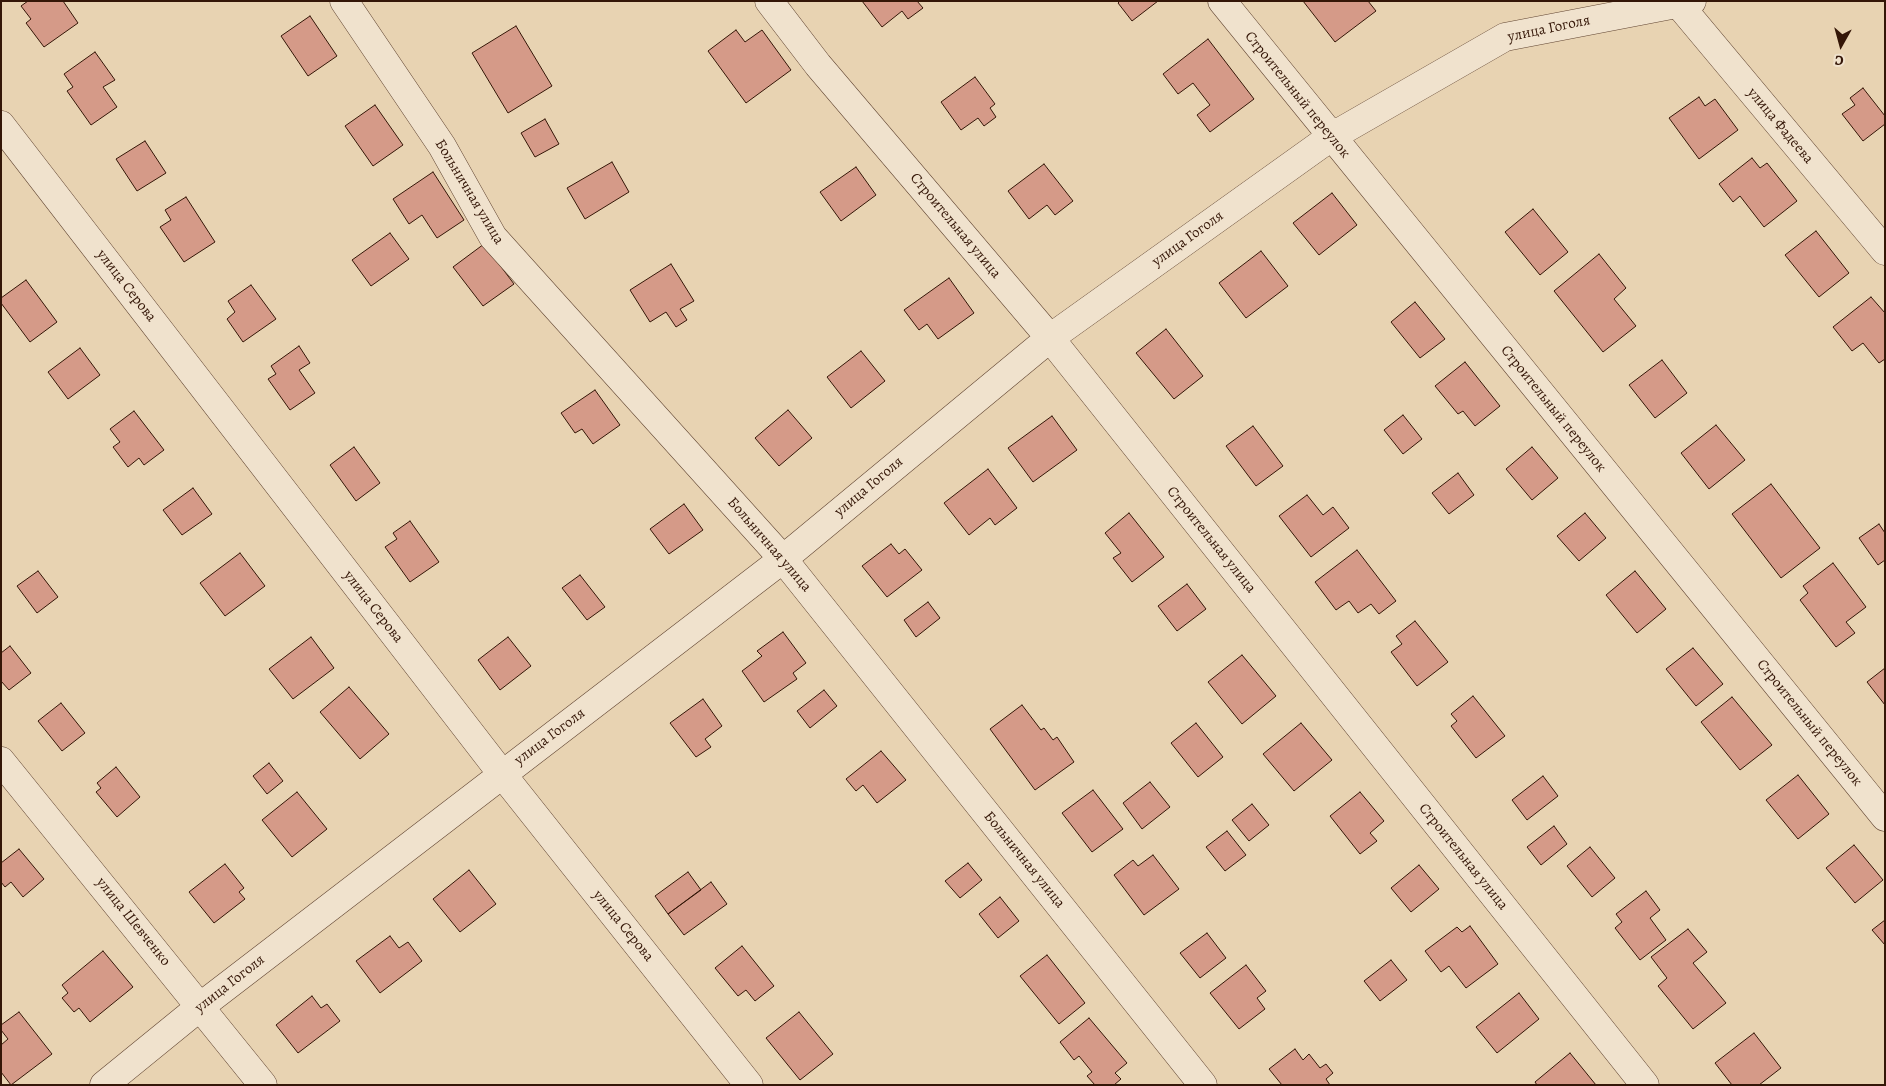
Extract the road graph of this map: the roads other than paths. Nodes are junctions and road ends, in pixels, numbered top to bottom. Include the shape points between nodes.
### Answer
1 (344, 1) edge
2 (769, 1) edge
3 (1222, 1) edge
4 (1682, 2) edge
5 (1, 125) edge
6 (1331, 137) junction
7 (1885, 251) edge
8 (1050, 338) junction
9 (783, 559) junction
10 (1, 761) edge
11 (502, 774) junction
12 (1885, 817) edge
13 (201, 1006) junction
14 (104, 1085) edge
15 (263, 1085) edge
16 (749, 1085) edge
17 (1204, 1085) edge
18 (1645, 1085) edge

1 - 9 street, Больничная улица via 442,146 493,237
2 - 8 street, Строительная улица via 818,65
3 - 6 street, Строительный переулок
4 - 6 street, улица Гоголя via 1505,37
4 - 7 street, улица Фадеева
5 - 11 street, улица Серова
6 - 8 street, улица Гоголя
6 - 12 street, Строительный переулок
8 - 9 street, улица Гоголя
8 - 18 street, Строительная улица
9 - 11 street, улица Гоголя
9 - 17 street, Больничная улица
10 - 13 street, улица Шевченко
11 - 13 street, улица Гоголя
11 - 16 street, улица Серова
13 - 14 street, улица Гоголя
13 - 15 street, улица Шевченко

